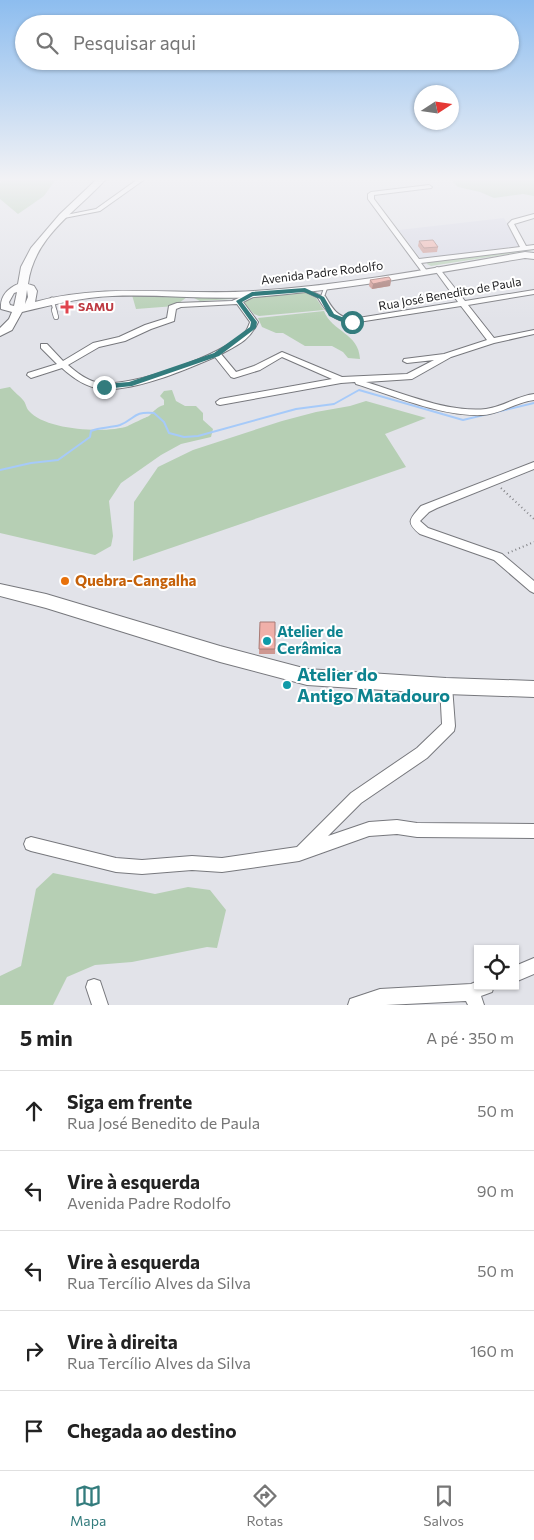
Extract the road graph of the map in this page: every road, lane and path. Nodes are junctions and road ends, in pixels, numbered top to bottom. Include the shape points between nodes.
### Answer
1 (55, 226) edge
2 (391, 226) edge
3 (512, 226) edge
4 (534, 247) edge
5 (524, 248) junction
6 (534, 256) edge
7 (418, 261) junction
8 (437, 269) junction
9 (424, 272) junction
10 (27, 285) junction
11 (326, 287) junction
12 (305, 290) junction
13 (534, 292) edge
14 (252, 294) junction
15 (322, 298) junction
16 (52, 299) junction
17 (239, 301) junction
18 (464, 304) junction
19 (5, 307) junction
20 (22, 309) junction
21 (56, 317) dead end
22 (534, 332) edge
23 (0, 333) edge
24 (492, 341) junction
25 (44, 346) dead end
26 (217, 354) junction
27 (448, 355) junction
28 (407, 361) dead end
29 (62, 365) junction
30 (30, 375) dead end
31 (346, 380) junction
32 (534, 397) edge
33 (220, 402) dead end
34 (534, 465) edge
35 (494, 481) junction
36 (534, 519) edge
37 (534, 542) edge
38 (498, 557) junction
39 (534, 588) edge
40 (0, 590) edge
41 (446, 686) junction
42 (534, 689) edge
43 (534, 831) edge
44 (31, 844) dead end
45 (299, 854) junction
46 (534, 966) edge
47 (519, 972) edge
48 (94, 987) dead end
49 (478, 995) edge
50 (100, 1005) edge
51 (356, 1005) edge

1 - 10 street via 35,248
2 - 7 street
3 - 5 street
4 - 5 street
5 - 7 street
6 - 8 street, Avenida Padre Rodolfo
7 - 9 street
8 - 9 street, Avenida Padre Rodolfo
8 - 18 street
9 - 11 street, Avenida Padre Rodolfo
10 - 16 street
10 - 19 street via 10,291
10 - 20 street
11 - 12 street, Avenida Padre Rodolfo
11 - 15 lane
12 - 14 street, Avenida Padre Rodolfo
12 - 15 lane
13 - 18 street, Rua José Benedito de Paula
14 - 16 street, Avenida Padre Rodolfo via 138,292
14 - 17 street
15 - 18 street, Rua José Benedito de Paula via 332,315 352,322
16 - 20 street, Avenida Padre Rodolfo
16 - 21 lane
17 - 26 street via 254,322 253,328
17 - 29 street via 180,305 172,308 169,320 122,339 96,345
18 - 24 street
19 - 20 street
19 - 23 main road via 5,325
20 - 23 street via 11,325
22 - 24 street
24 - 27 street
25 - 29 street
26 - 29 street via 130,384 104,387 85,381
26 - 31 street via 234,375 257,368 282,354
27 - 28 street
27 - 31 street via 409,378
29 - 30 street
31 - 32 street via 466,411 484,412
31 - 33 street
34 - 35 street
35 - 36 path
35 - 38 street via 425,509 416,518 416,524 424,531
37 - 38 path
38 - 39 street
40 - 41 street via 307,677
41 - 42 street
41 - 45 street via 449,726 422,753 356,798
43 - 45 street via 369,829
44 - 45 street via 89,860 142,867 192,863 222,866
46 - 47 street
48 - 50 street
49 - 51 street via 380,997

